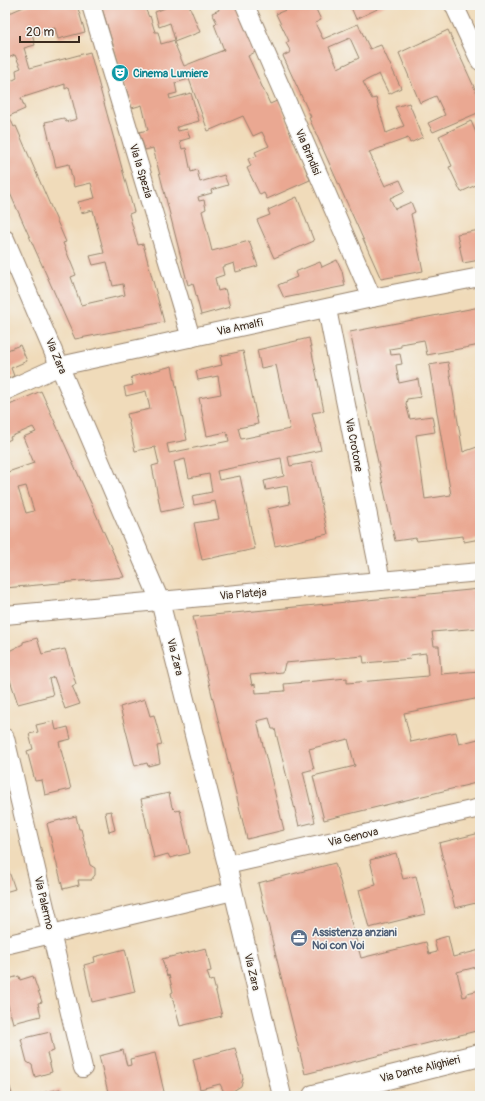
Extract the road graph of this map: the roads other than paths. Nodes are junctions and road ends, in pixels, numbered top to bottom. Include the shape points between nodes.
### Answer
1 (91, 5) edge
2 (245, 5) edge
3 (454, 5) edge
4 (480, 61) edge
5 (5, 239) edge
6 (10, 262) edge
7 (480, 277) edge
8 (372, 298) junction
9 (327, 309) junction
10 (191, 338) junction
11 (60, 366) junction
12 (5, 391) edge
13 (480, 572) edge
14 (381, 581) junction
15 (160, 601) junction
16 (5, 615) edge
17 (5, 738) edge
18 (480, 808) edge
19 (227, 865) junction
20 (233, 891) junction
21 (52, 934) junction
22 (5, 945) edge
23 (480, 1054) edge
24 (83, 1068) dead end
25 (282, 1096) edge
26 (314, 1096) edge

1 - 10 street, Via la Spezia
2 - 8 street, Via Brindisi
3 - 4 street
5 - 6 street, Via Zara
6 - 11 street, Via Zara
7 - 8 street, Via Amalfi
8 - 9 street, Via Amalfi
9 - 10 street, Via Amalfi
9 - 14 street, Via Crotone
10 - 11 street, Via Amalfi
11 - 12 street, Via Amalfi
11 - 15 street, Via Zara
13 - 14 street, Via Plateja
14 - 15 street, Via Plateja
15 - 16 street, Via Plateja
15 - 19 street, Via Zara
17 - 21 street, Via Palermo
18 - 19 street, Via Genova
19 - 20 street, Via Zara
20 - 21 street
20 - 25 street, Via Zara
21 - 22 street
21 - 24 street, Via Palermo
23 - 26 street, Via Dante Alighieri

